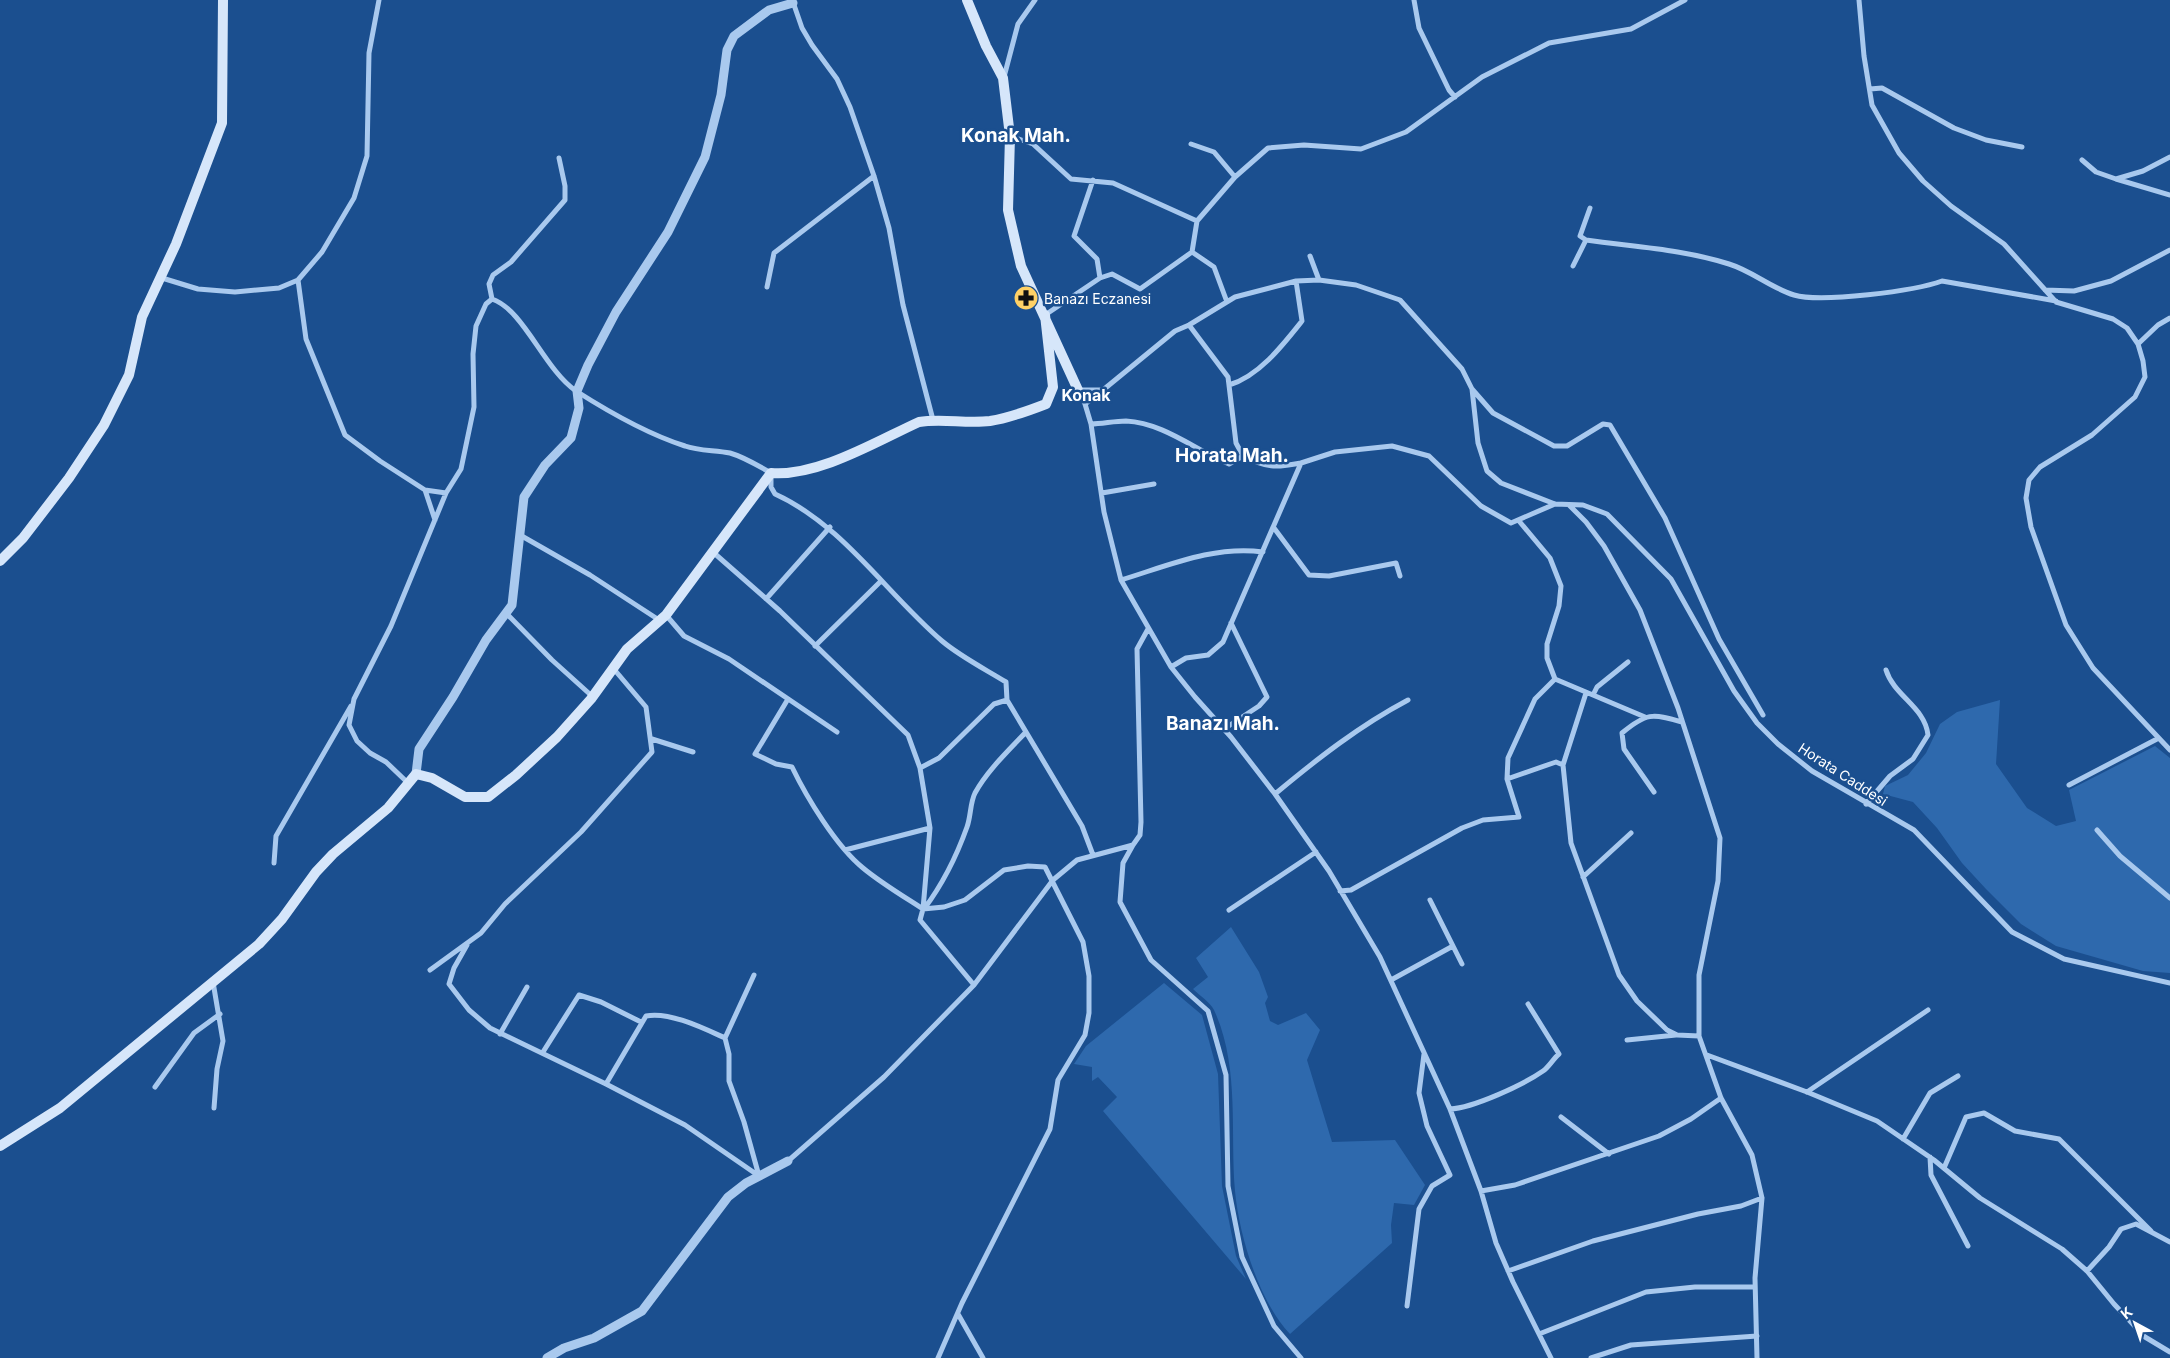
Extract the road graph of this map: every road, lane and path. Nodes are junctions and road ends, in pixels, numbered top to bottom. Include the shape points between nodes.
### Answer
1 (224, 0) edge
2 (379, 0) edge
3 (968, 0) edge
4 (1035, 0) edge
5 (1414, 0) edge
6 (1685, 0) edge
7 (1859, 0) edge
8 (793, 1) edge
9 (1003, 78) junction
10 (1870, 89) junction
11 (1455, 97) junction
12 (1010, 136) junction
13 (1192, 144) dead end
14 (2022, 147) dead end
15 (2170, 157) edge
16 (559, 158) dead end
17 (2082, 160) dead end
18 (874, 176) junction
19 (1235, 177) junction
20 (2116, 179) junction
21 (1093, 180) junction
22 (2170, 195) edge
23 (1590, 208) dead end
24 (1197, 221) junction
25 (1586, 240) junction
26 (2170, 250) edge
27 (1192, 252) junction
28 (1310, 256) dead end
29 (1573, 266) dead end
30 (162, 278) junction
31 (1100, 278) junction
32 (298, 280) junction
33 (1319, 280) junction
34 (1296, 281) junction
35 (766, 287) dead end
36 (2046, 290) junction
37 (492, 299) junction
38 (1227, 302) junction
39 (2056, 302) junction
40 (1045, 315) junction
41 (2170, 318) edge
42 (1189, 325) junction
43 (2138, 344) junction
44 (1230, 385) junction
45 (1078, 390) junction
46 (1103, 390) junction
47 (1472, 390) junction
48 (577, 391) junction
49 (1085, 404) junction
50 (933, 420) junction
51 (1091, 424) junction
52 (1242, 456) junction
53 (1301, 463) junction
54 (771, 473) junction
55 (1154, 484) dead end
56 (425, 490) junction
57 (446, 493) junction
58 (1102, 494) junction
59 (1555, 504) junction
60 (1569, 506) junction
61 (435, 520) junction
62 (1519, 521) junction
63 (830, 527) junction
64 (1274, 528) junction
65 (520, 535) junction
66 (714, 552) junction
67 (1263, 552) junction
68 (0, 561) edge
69 (1400, 576) dead end
70 (1121, 580) junction
71 (880, 582) junction
72 (766, 599) junction
73 (506, 613) junction
74 (663, 618) junction
75 (1232, 622) junction
76 (1148, 629) junction
77 (815, 646) junction
78 (1628, 662) dead end
79 (1171, 667) junction
80 (613, 668) junction
81 (1886, 670) dead end
82 (1555, 679) junction
83 (1586, 693) junction
84 (1593, 696) junction
85 (592, 697) junction
86 (788, 699) junction
87 (1007, 700) junction
88 (1408, 700) dead end
89 (354, 701) junction
90 (1763, 714) dead end
91 (1645, 717) junction
92 (1682, 722) junction
93 (1224, 729) junction
94 (837, 732) dead end
95 (1025, 733) junction
96 (652, 739) junction
97 (2157, 739) junction
98 (2170, 750) edge
99 (693, 752) dead end
100 (1563, 765) junction
101 (920, 768) junction
102 (416, 774) junction
103 (1507, 779) junction
104 (408, 783) junction
105 (2069, 785) dead end
106 (1654, 792) dead end
107 (1275, 794) junction
108 (1866, 804) junction
109 (930, 828) junction
110 (2097, 830) dead end
111 (1631, 833) dead end
112 (1134, 845) junction
113 (845, 850) junction
114 (1316, 852) junction
115 (1093, 855) junction
116 (274, 863) dead end
117 (1583, 877) junction
118 (1053, 880) junction
119 (1340, 891) junction
120 (2170, 898) edge
121 (1430, 900) dead end
122 (923, 909) junction
123 (1229, 910) dead end
124 (467, 945) junction
125 (1453, 946) junction
126 (1462, 964) dead end
127 (430, 970) dead end
128 (754, 975) dead end
129 (1391, 980) junction
130 (213, 982) junction
131 (2170, 983) edge
132 (974, 985) junction
133 (527, 987) dead end
134 (1528, 1004) dead end
135 (1928, 1010) dead end
136 (220, 1014) junction
137 (641, 1022) junction
138 (500, 1034) junction
139 (1677, 1035) junction
140 (1699, 1036) junction
141 (726, 1038) junction
142 (1627, 1040) dead end
143 (543, 1052) junction
144 (1424, 1053) junction
145 (1707, 1055) junction
146 (1958, 1076) dead end
147 (606, 1084) junction
148 (155, 1087) dead end
149 (1807, 1092) junction
150 (1721, 1098) junction
151 (214, 1108) dead end
152 (1450, 1109) junction
153 (1561, 1117) dead end
154 (1903, 1139) junction
155 (0, 1146) edge
156 (1609, 1154) junction
157 (1930, 1157) junction
158 (788, 1161) joint
159 (1944, 1168) junction
160 (759, 1176) junction
161 (1481, 1191) junction
162 (1762, 1198) junction
163 (2151, 1231) junction
164 (2170, 1242) edge
165 (1968, 1246) dead end
166 (2087, 1271) junction
167 (1508, 1272) junction
168 (1755, 1287) junction
169 (1407, 1306) dead end
170 (958, 1314) junction
171 (1539, 1334) junction
172 (1757, 1336) junction
173 (2170, 1352) edge
174 (547, 1358) edge
175 (938, 1358) edge
176 (983, 1358) edge
177 (1300, 1358) edge
178 (1551, 1358) edge
179 (1591, 1358) edge
180 (1757, 1358) edge

1 - 30 main road via 222,123
2 - 32 street via 369,52 367,156 354,198 322,252
3 - 9 main road
4 - 9 street via 1018,24
5 - 11 street via 1419,28
6 - 11 street via 1632,29 1550,43 1482,78
7 - 10 street
8 - 18 street via 802,28 837,79 850,107
8 - 48 street via 769,10 734,36 727,50 721,95 705,157 668,232 616,312
9 - 12 main road
10 - 14 street via 1890,91 1954,128 1986,140
10 - 36 street via 1872,105 1899,153 1923,181 1951,206 2004,244
11 - 19 street via 1406,132 1361,149 1304,145 1268,148
12 - 21 street via 1033,144 1071,179
12 - 40 main road via 1008,210 1021,266
13 - 19 street via 1214,152
15 - 20 street via 2143,171
16 - 37 street via 565,200 511,262 493,275 489,284
17 - 20 street via 2096,172
18 - 35 street via 774,253
18 - 50 street
19 - 24 street
20 - 22 street
21 - 24 street via 1113,183
21 - 31 street via 1074,236 1098,259
23 - 25 street via 1580,236
24 - 27 street
25 - 29 street
25 - 39 street via 1664,248 1730,264 1795,295 1828,298 1926,287 1942,281
26 - 36 street via 2111,281 2074,291
27 - 31 street via 1140,289 1112,274
27 - 38 street via 1214,267
28 - 33 street
30 - 32 street via 198,289 235,292 278,288
30 - 68 main road via 142,317 129,375 104,424 23,538
31 - 40 street
32 - 56 street via 306,339 345,435
33 - 34 street
33 - 47 street via 1356,285 1400,300 1462,369
34 - 38 street
34 - 44 street via 1302,321 1284,344 1244,381
36 - 39 street
37 - 48 street via 514,314 550,365
37 - 57 street via 486,304 476,326 474,407 461,469
38 - 42 street
39 - 43 street via 2113,319 2127,328
40 - 45 main road
40 - 50 main road via 1053,387 1046,404 990,421
41 - 43 street
42 - 44 street via 1228,376
42 - 46 street via 1161,341
43 - 97 street via 2145,376 2135,397 2092,435 2040,466 2029,480 2026,498 2031,527 2066,625 2093,668
44 - 52 street via 1236,443
45 - 46 street
45 - 49 street
46 - 49 street
47 - 59 street, Horata Caddesi via 1478,442 1487,471 1502,483
47 - 90 street via 1493,413 1554,446 1567,446 1603,424 1610,425 1665,518 1719,639
48 - 54 street via 636,425 685,446 731,454
48 - 65 street via 580,408 571,438 545,465 524,497
49 - 51 street
50 - 54 main road via 919,422 818,466 787,474
51 - 52 street via 1127,421 1163,430 1229,464
51 - 58 street
52 - 53 street via 1263,466
53 - 62 street via 1335,452 1392,446 1429,456 1481,506 1511,523
53 - 64 street
54 - 63 street via 771,487 775,494
54 - 66 main road
55 - 58 street
56 - 57 street
56 - 61 street
57 - 61 street
58 - 70 street
59 - 60 street, Horata Caddesi
59 - 62 street
60 - 92 street via 1604,546 1640,610
60 - 108 street, Horata Caddesi via 1583,505 1607,514 1638,544 1671,579 1734,691 1757,722 1812,771
61 - 89 street via 391,626
62 - 82 street via 1550,558 1561,586 1559,606 1547,644
63 - 71 street
63 - 72 street
64 - 67 street
64 - 69 street via 1309,575 1329,576 1396,563
65 - 73 street via 512,605
65 - 74 street
66 - 72 street
66 - 74 main road
67 - 70 street via 1244,549 1199,556
67 - 75 street
70 - 76 street
71 - 77 street
71 - 87 street via 943,642 1006,682
72 - 77 street
73 - 85 street
73 - 102 street via 419,749
74 - 80 main road via 627,649
74 - 86 street via 684,636 728,659
75 - 79 street via 1223,642 1208,654 1186,658
75 - 93 street via 1267,697
76 - 79 street
76 - 112 street via 1137,650 1141,822 1140,835
77 - 101 street via 908,734
78 - 84 street via 1597,687
79 - 93 street
80 - 85 main road
80 - 96 street via 646,707
81 - 108 street via 1894,685 1922,716 1928,735 1913,759 1890,776
82 - 83 street
82 - 103 street via 1535,698 1508,758
83 - 84 street
83 - 100 street
84 - 91 street
85 - 102 main road via 557,737 488,797 465,797 432,778
86 - 94 street
86 - 113 street via 755,754 792,767 801,787
87 - 95 street
87 - 101 street via 994,704 939,758
88 - 107 street via 1373,718
89 - 104 street via 349,725 356,741 386,762
89 - 116 street via 276,836
91 - 92 street via 1658,715
91 - 106 street via 1622,733 1624,749
92 - 140 street via 1720,838 1718,881 1699,975
93 - 107 street
95 - 115 street via 1082,826
95 - 122 street via 975,794 958,849 935,894
96 - 99 street
96 - 124 street via 652,752 632,776
97 - 98 street
97 - 105 street
100 - 103 street via 1556,762
100 - 117 street via 1571,843
101 - 109 street
102 - 104 main road
103 - 119 street via 1519,817 1483,820 1462,828 1351,890
104 - 130 main road via 388,808 316,872 282,919 259,944
107 - 114 street
108 - 131 street, Horata Caddesi via 1914,830 2012,932 2064,959
109 - 113 street
109 - 122 street
110 - 120 street via 2120,856
111 - 117 street
112 - 115 street
112 - 177 street via 1123,863 1120,902 1151,960 1208,1011 1226,1075 1228,1186 1242,1257 1274,1326
113 - 122 street via 863,868
114 - 119 street
114 - 123 street
115 - 118 street via 1077,860
117 - 139 street via 1619,975 1642,1006 1667,1030
118 - 122 street via 1045,867 1004,870 965,900
118 - 132 street
118 - 170 street via 1083,942 1089,976 1089,1013 1085,1035 1058,1080 1050,1129
119 - 129 street
121 - 125 street
122 - 132 street via 920,920
124 - 127 street
124 - 138 street via 454,968 450,984 469,1010
125 - 126 street
125 - 129 street
128 - 141 street
129 - 144 street
130 - 136 street
130 - 155 main road via 60,1108
132 - 158 street via 884,1077
133 - 138 street
134 - 152 street via 1558,1054 1544,1070 1518,1085 1462,1108
135 - 149 street
136 - 148 street via 194,1033
136 - 151 street via 223,1040
137 - 141 street via 653,1014 692,1024
137 - 143 street via 579,995
137 - 147 street
138 - 143 street
139 - 140 street
139 - 142 street
140 - 145 street
141 - 160 street via 729,1081
143 - 147 street
144 - 152 street
144 - 169 street via 1418,1092 1427,1126 1450,1175 1432,1186 1419,1209
145 - 149 street
145 - 150 street
146 - 154 street via 1930,1093
147 - 160 street via 684,1125
149 - 154 street via 1877,1121
150 - 156 street via 1659,1136
150 - 162 street via 1752,1155
152 - 161 street
153 - 156 street
154 - 157 street
156 - 161 street via 1515,1185
157 - 159 street
157 - 165 street via 1931,1175
158 - 160 street
159 - 163 street via 1966,1117 1984,1113 2015,1132 2059,1139
159 - 166 street via 1980,1198 2062,1249
160 - 174 street via 728,1197 642,1311 594,1338 564,1348
161 - 167 street
162 - 167 street via 1741,1206 1593,1241
162 - 168 street
163 - 164 street
163 - 166 street via 2136,1224 2122,1229
166 - 173 street via 2145,1337
167 - 171 street
168 - 171 street via 1695,1287 1646,1292
168 - 172 street
170 - 175 street
170 - 176 street
171 - 178 street
172 - 179 street via 1630,1345
172 - 180 street

